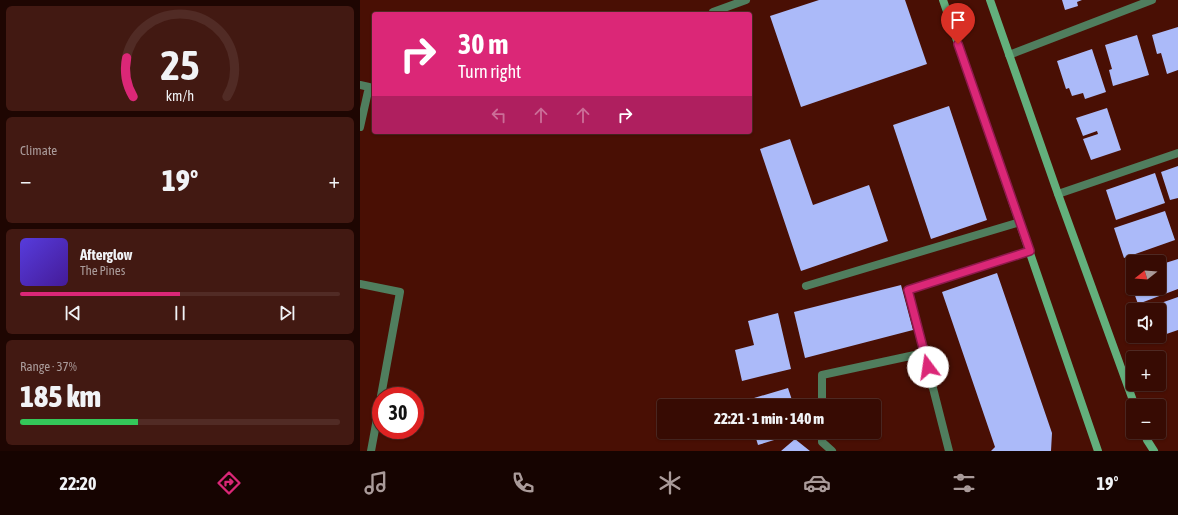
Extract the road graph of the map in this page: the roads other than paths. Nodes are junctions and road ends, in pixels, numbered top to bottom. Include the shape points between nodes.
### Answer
1 (746, 0) edge
2 (943, 0) edge
3 (990, 0) edge
4 (1152, 0) edge
5 (713, 12) dead end
6 (1010, 55) junction
7 (360, 85) edge
8 (360, 127) edge
9 (1178, 153) edge
10 (1058, 194) junction
11 (1020, 222) junction
12 (1030, 251) junction
13 (360, 284) edge
14 (806, 286) dead end
15 (924, 353) junction
16 (383, 387) edge
17 (822, 399) edge
18 (1132, 399) edge
19 (373, 439) edge
20 (822, 439) edge
21 (1148, 439) edge
22 (371, 451) edge
23 (832, 451) edge
24 (949, 451) edge
25 (1098, 451) edge
26 (1154, 451) edge

1 - 5 street
2 - 11 street
3 - 6 street
4 - 6 street
6 - 10 street
7 - 8 street via 370,87
9 - 10 street
10 - 18 street
11 - 12 street
11 - 14 street
12 - 15 street via 908,290
12 - 25 street
13 - 16 street via 400,292
15 - 17 street via 822,375
15 - 24 street
19 - 22 street
20 - 23 street
21 - 26 street

